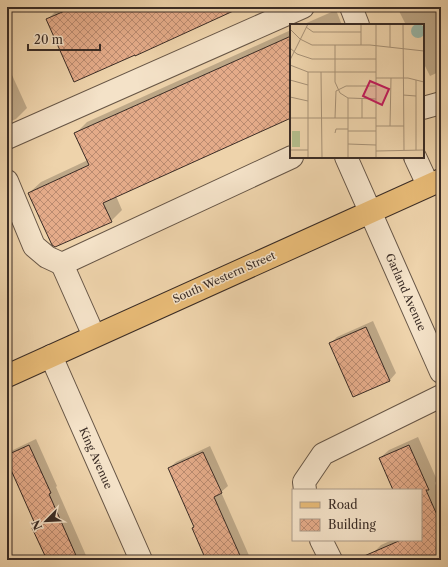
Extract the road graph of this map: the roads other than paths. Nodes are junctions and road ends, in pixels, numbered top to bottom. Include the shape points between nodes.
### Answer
1 (303, 7) edge
2 (351, 7) edge
3 (358, 24) edge
4 (441, 103) edge
5 (424, 108) edge
6 (7, 138) edge
7 (290, 158) edge
8 (346, 158) edge
9 (416, 158) edge
10 (7, 181) edge
11 (435, 182) edge
12 (370, 211) junction
13 (62, 264) junction
14 (94, 336) junction
15 (51, 356) junction
16 (441, 372) edge
17 (7, 376) edge
18 (441, 396) edge
19 (305, 489) edge
20 (322, 541) edge
21 (141, 560) edge
22 (331, 560) edge

1 - 6 street
2 - 3 street
4 - 5 street
7 - 13 street
8 - 12 street, Garland Avenue
9 - 11 street
10 - 13 street via 34,246
11 - 12 main road, South Western Street
12 - 14 main road, South Western Street
12 - 16 street, Garland Avenue
13 - 14 street
14 - 15 main road, South Western Street
15 - 17 main road, South Western Street
15 - 21 street, King Avenue
18 - 19 street via 323,454 304,482
20 - 22 street

